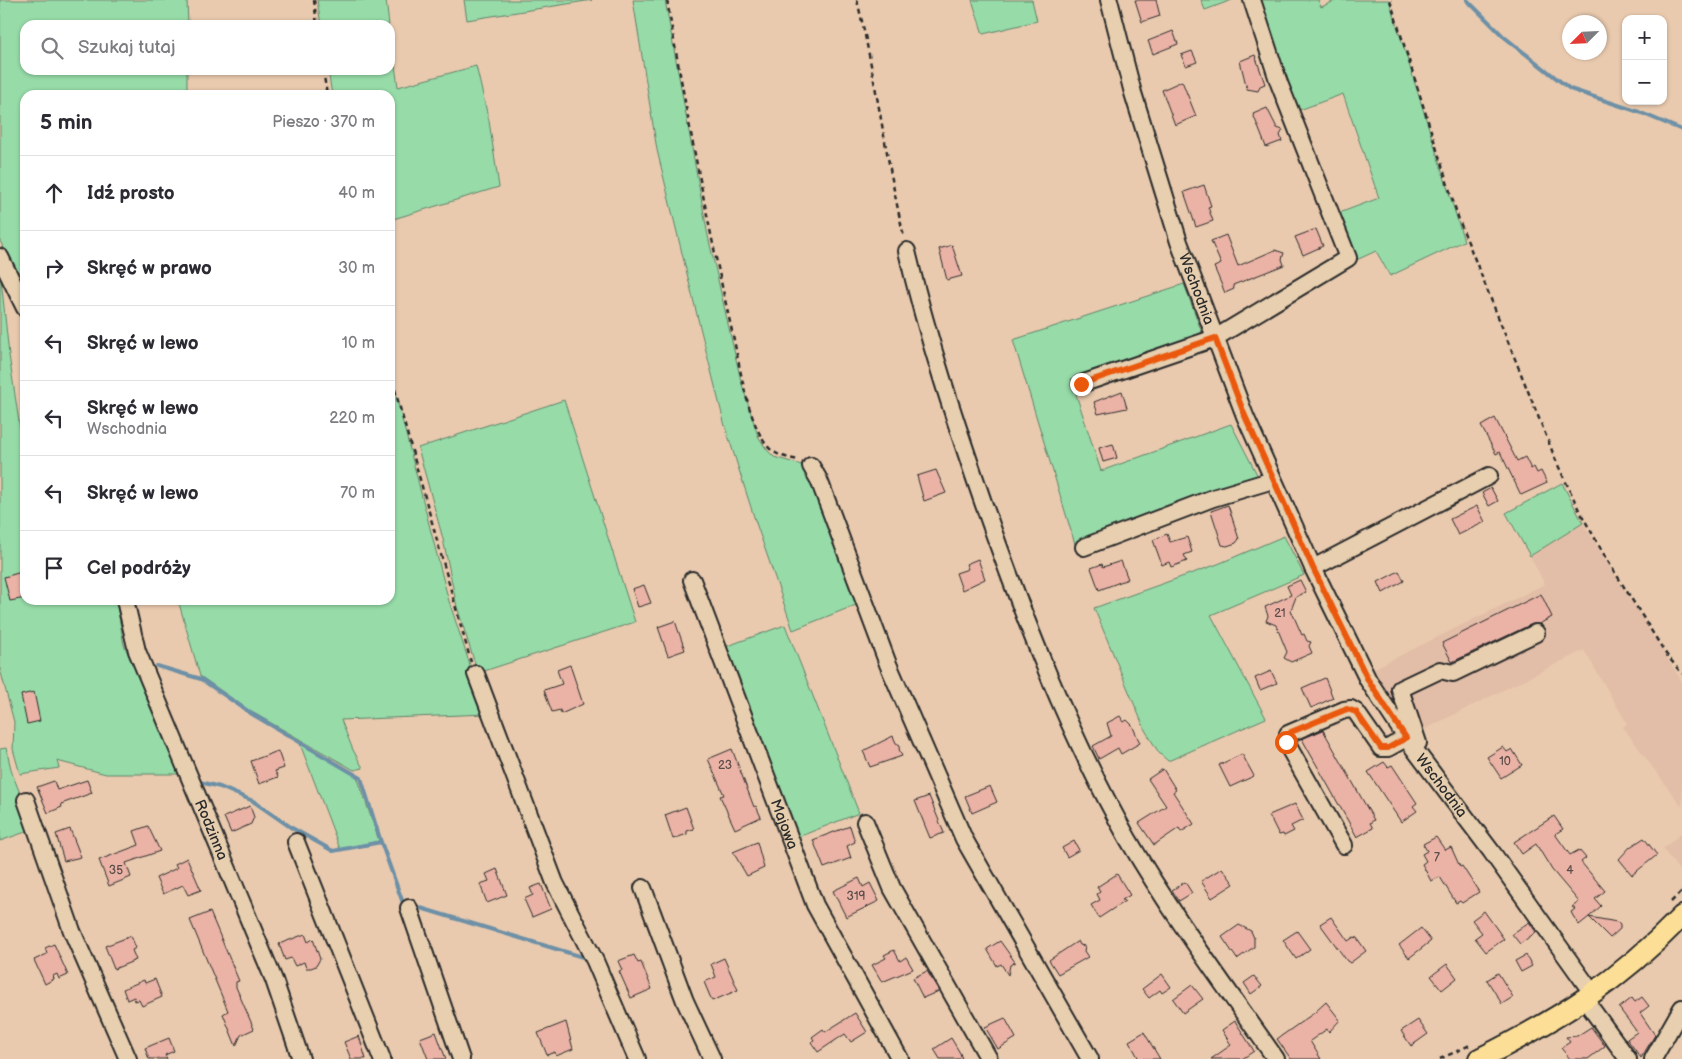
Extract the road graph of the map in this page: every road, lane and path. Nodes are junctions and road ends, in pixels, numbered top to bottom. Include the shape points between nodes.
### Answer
1 (314, 0) edge
2 (667, 0) edge
3 (857, 0) edge
4 (1109, 0) edge
5 (1252, 0) edge
6 (1390, 0) edge
7 (316, 20) edge
8 (324, 75) edge
9 (326, 90) edge
10 (907, 251) joint
11 (0, 257) edge
12 (20, 298) edge
13 (1215, 338) junction
14 (1081, 384) dead end
15 (395, 390) edge
16 (810, 466) joint
17 (1489, 476) dead end
18 (1273, 480) junction
19 (1084, 547) dead end
20 (1313, 568) junction
21 (692, 580) dead end
22 (126, 605) edge
23 (1536, 634) dead end
24 (476, 674) joint
25 (1682, 674) edge
26 (1406, 738) junction
27 (1432, 773) junction
28 (26, 800) dead end
29 (865, 822) dead end
30 (296, 842) dead end
31 (1344, 844) dead end
32 (642, 888) dead end
33 (409, 908) dead end
34 (1682, 916) edge
35 (1589, 997) junction
36 (1682, 1008) edge
37 (128, 1059) edge
38 (301, 1059) edge
39 (382, 1059) edge
40 (461, 1059) edge
41 (637, 1059) edge
42 (712, 1059) edge
43 (900, 1059) edge
44 (989, 1059) edge
45 (1090, 1059) edge
46 (1276, 1059) edge
47 (1480, 1059) edge
48 (1628, 1059) edge
49 (1653, 1059) edge

1 - 7 path
2 - 16 path via 715,259 746,394 765,444 776,454
3 - 10 path via 887,165
4 - 13 street, Wschodnia via 1133,93 1179,242
5 - 13 street via 1278,83 1348,258
6 - 25 path via 1459,220 1557,463 1606,558
8 - 9 path
10 - 46 street via 964,448 1018,604 1069,722 1162,896
11 - 12 street
13 - 14 street
13 - 18 street, Wschodnia
15 - 24 path via 459,624
16 - 45 street via 819,480 888,664 964,839
17 - 20 street
18 - 19 street via 1213,498
18 - 20 street, Wschodnia
20 - 26 street, Wschodnia via 1368,680
21 - 43 street, Majowa via 815,905
22 - 38 street, Rodzinna via 137,651 274,980
23 - 27 street via 1453,673 1440,670 1400,689 1412,730
24 - 41 street via 555,883 595,961
26 - 27 street, Wschodnia
26 - 31 street via 1388,748 1381,748 1356,712 1347,709 1288,734 1288,746
27 - 35 street, Wschodnia via 1491,851
28 - 37 street via 72,932
29 - 44 street via 892,888
30 - 39 street
32 - 42 street via 685,1000
33 - 40 street
34 - 35 main road via 1636,961
35 - 47 main road via 1536,1031
35 - 48 street, Wschodnia
36 - 49 street

